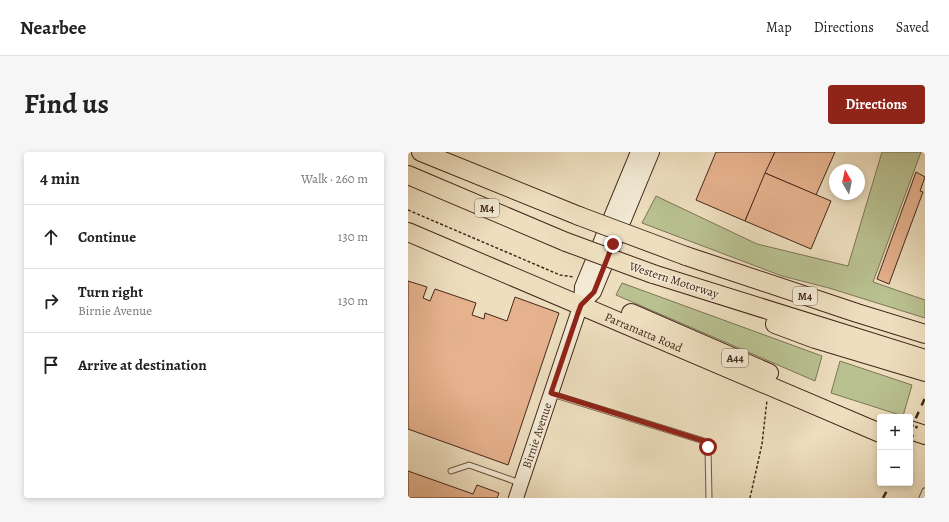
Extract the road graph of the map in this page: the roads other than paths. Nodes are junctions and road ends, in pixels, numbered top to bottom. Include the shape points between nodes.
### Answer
1 (421, 152) edge
2 (638, 152) edge
3 (652, 152) edge
4 (408, 176) edge
5 (408, 219) edge
6 (408, 232) edge
7 (581, 293) junction
8 (724, 296) junction
9 (925, 334) edge
10 (925, 358) edge
11 (925, 372) edge
12 (551, 393) junction
13 (877, 419) edge
14 (877, 431) edge
15 (913, 431) edge
16 (925, 435) edge
17 (913, 444) edge
18 (925, 448) edge
19 (451, 471) dead end
20 (521, 483) junction
21 (925, 491) edge
22 (516, 498) edge
23 (709, 498) edge
24 (922, 498) edge

1 - 9 highway, M4, bridge via 578,216 686,256
2 - 7 street, Birnie Avenue
3 - 7 street, Birnie Avenue via 594,292
4 - 8 highway, Western Motorway / M4, bridge via 566,242 653,274
5 - 7 highway, Parramatta Road / A44
6 - 7 highway, Parramatta Road / A44
7 - 12 street, Birnie Avenue
7 - 13 highway, Parramatta Road / A44
7 - 14 highway, Parramatta Road / A44 via 769,386
8 - 10 highway, Western Motorway / M4
8 - 11 highway, M4 via 770,322 815,339
12 - 20 street, Birnie Avenue
12 - 23 lane via 704,441 708,447
15 - 16 highway
17 - 18 highway
19 - 20 lane via 469,465
20 - 22 street, Birnie Avenue
21 - 24 lane

